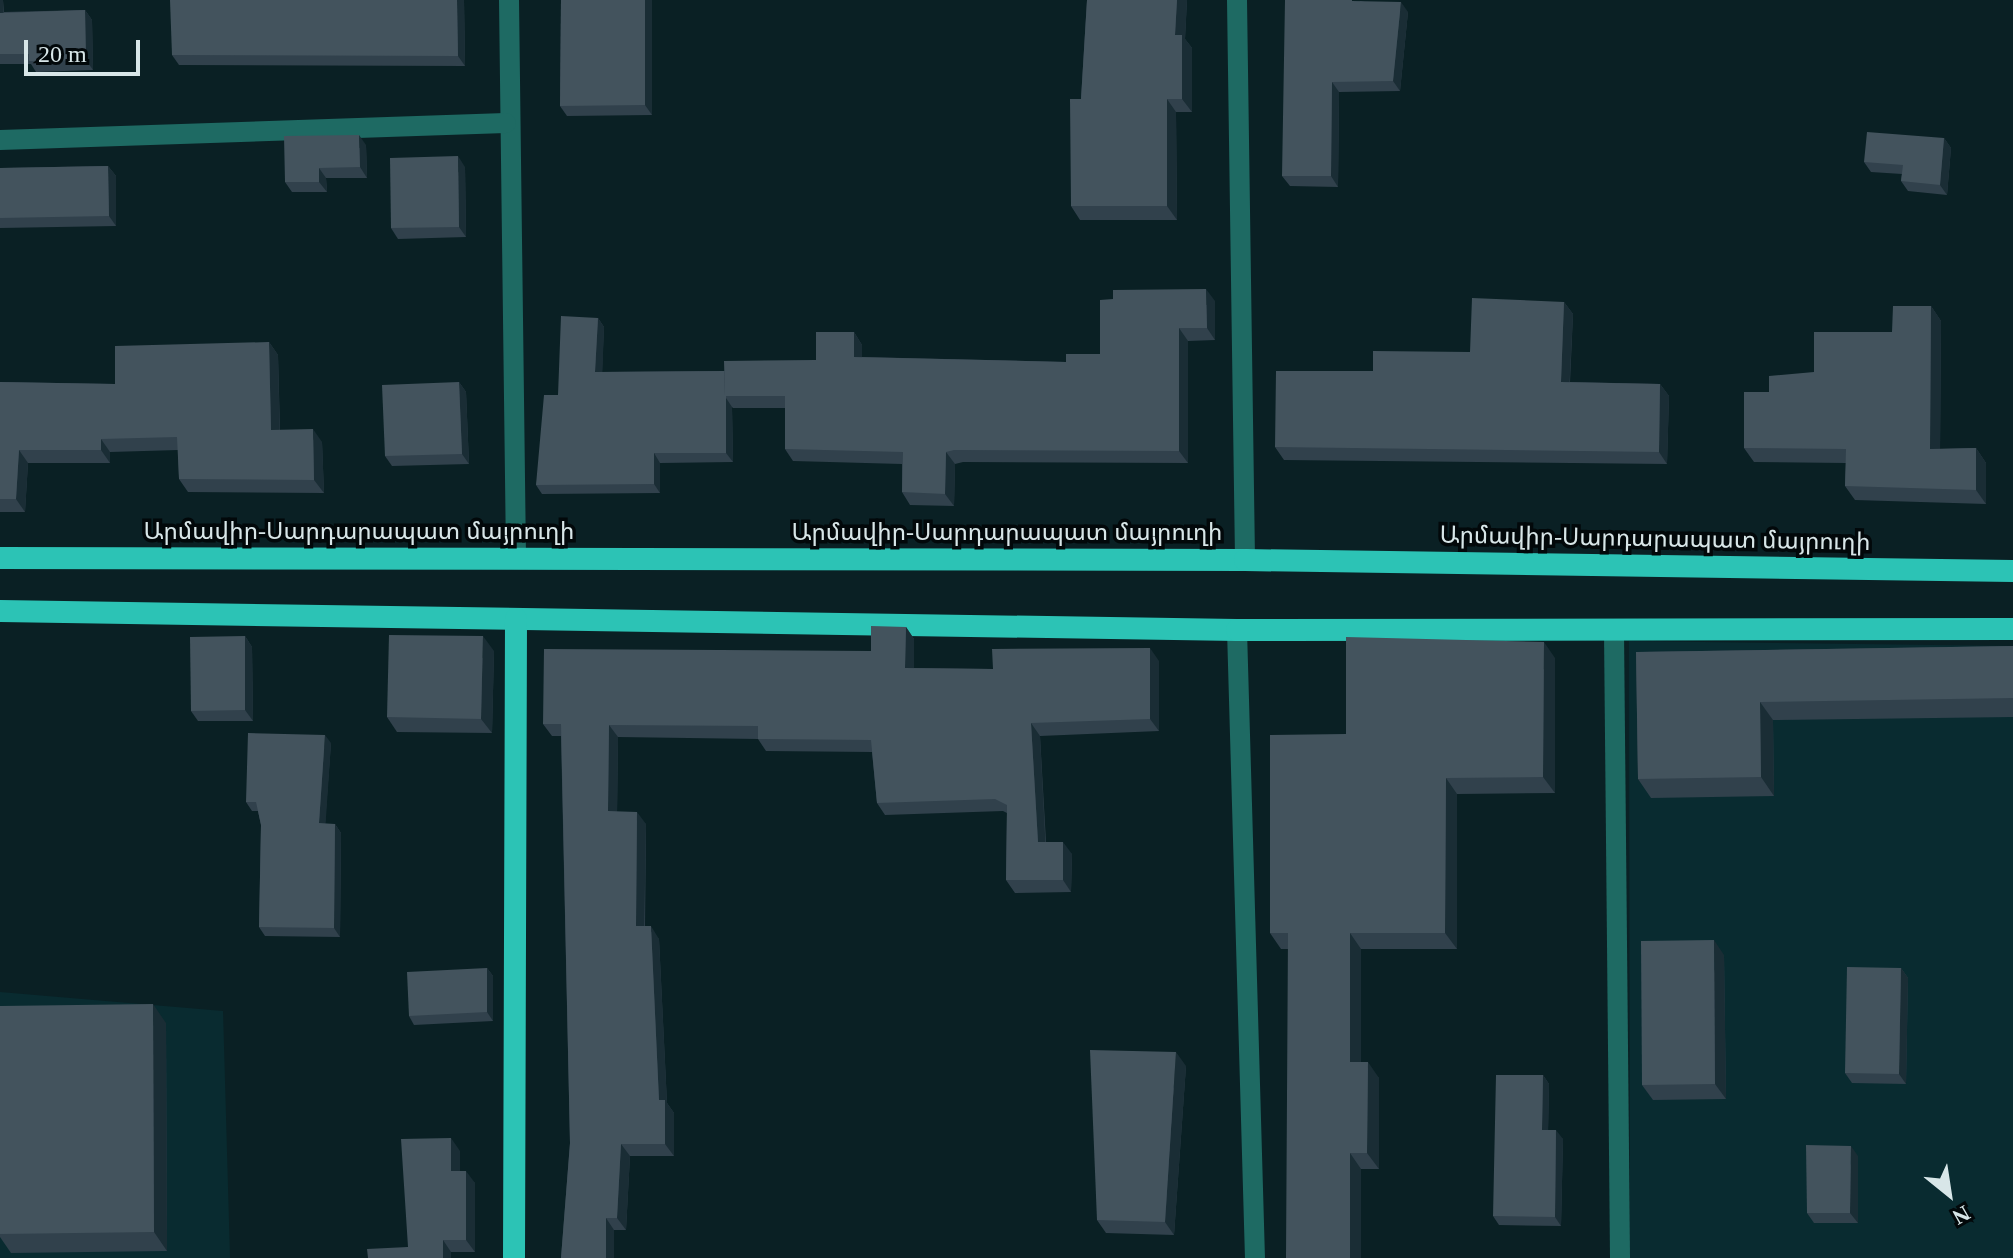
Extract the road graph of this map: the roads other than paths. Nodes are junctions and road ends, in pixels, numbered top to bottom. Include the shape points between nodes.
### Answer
1 (509, 0) edge
2 (1237, 0) edge
3 (506, 123) junction
4 (0, 140) edge
5 (516, 557) junction
6 (0, 558) edge
7 (1245, 560) junction
8 (2013, 571) edge
9 (0, 611) edge
10 (516, 619) junction
11 (2013, 629) edge
12 (1237, 630) junction
13 (1614, 631) junction
14 (514, 1258) edge
15 (1255, 1258) edge
16 (1620, 1258) edge

1 - 3 street
2 - 7 street
3 - 4 street
3 - 5 street
5 - 6 highway, Արմավիր-Սարդարապատ մայրուղի
5 - 7 highway, Արմավիր-Սարդարապատ մայրուղի
7 - 8 highway, Արմավիր-Սարդարապատ մայրուղի
9 - 10 highway
10 - 12 highway
10 - 14 highway
11 - 13 highway
12 - 13 highway
12 - 15 street
13 - 16 street

